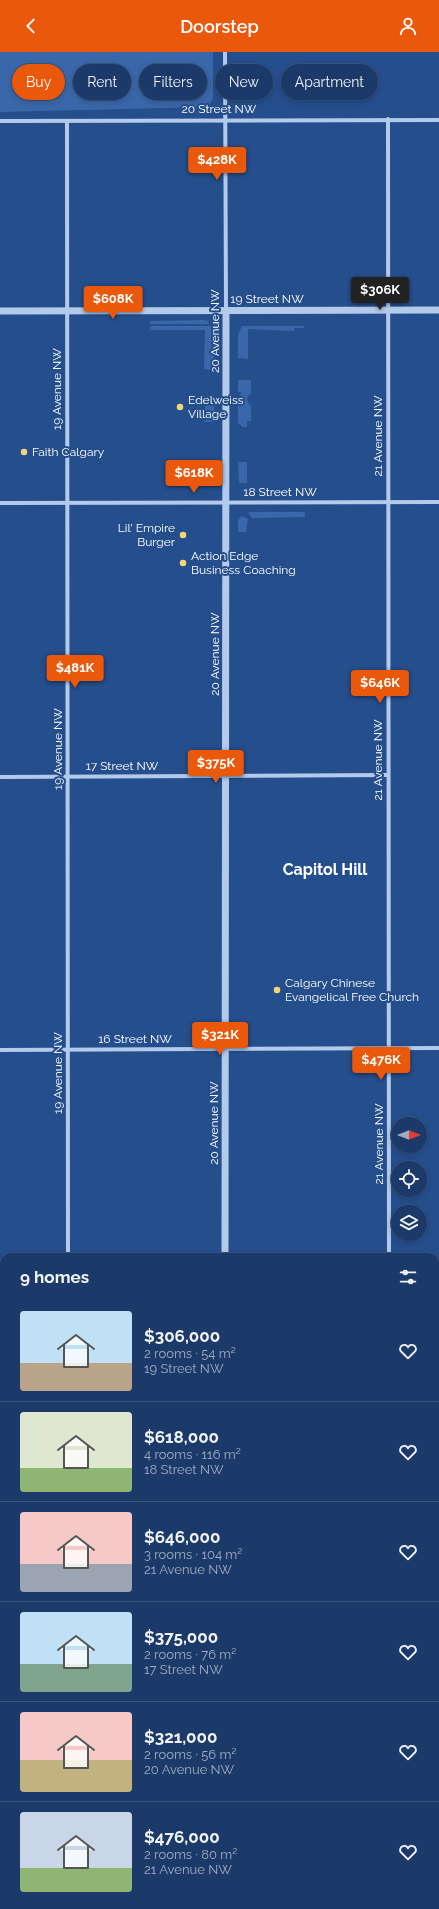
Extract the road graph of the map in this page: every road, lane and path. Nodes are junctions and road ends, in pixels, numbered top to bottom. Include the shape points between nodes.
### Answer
1 (224, 52) edge
2 (388, 119) junction
3 (67, 120) junction
4 (224, 120) junction
5 (439, 120) edge
6 (0, 121) edge
7 (226, 310) junction
8 (388, 310) junction
9 (439, 310) edge
10 (0, 311) edge
11 (67, 311) junction
12 (67, 502) junction
13 (226, 502) junction
14 (388, 502) junction
15 (439, 502) edge
16 (0, 503) edge
17 (226, 775) junction
18 (388, 775) junction
19 (0, 776) edge
20 (68, 776) junction
21 (225, 1048) junction
22 (389, 1048) junction
23 (439, 1048) edge
24 (0, 1050) edge
25 (68, 1050) junction
26 (68, 1253) edge
27 (225, 1253) edge
28 (389, 1253) edge

1 - 4 street, 20 Avenue NW
2 - 4 street, 20 Street NW
2 - 5 street, 20 Street NW
2 - 8 street, 21 Avenue NW
3 - 4 street, 20 Street NW
3 - 6 street, 20 Street NW
3 - 11 street, 19 Avenue NW
4 - 7 street, 20 Avenue NW
7 - 8 street, 19 Street NW
7 - 11 street, 19 Street NW
7 - 13 street, 20 Avenue NW
8 - 9 street, 19 Street NW
8 - 14 street, 21 Avenue NW
10 - 11 street, 19 Street NW
11 - 12 street, 19 Avenue NW
12 - 13 street, 18 Street NW
12 - 16 street, 18 Street NW
12 - 20 street, 19 Avenue NW
13 - 14 street, 18 Street NW
13 - 17 street, 20 Avenue NW
14 - 15 street, 18 Street NW
14 - 18 street, 21 Avenue NW
17 - 18 street, 17 Street NW
17 - 20 street, 17 Street NW
17 - 21 street, 20 Avenue NW
18 - 22 street, 21 Avenue NW
19 - 20 street, 17 Street NW
20 - 25 street, 19 Avenue NW
21 - 22 street, 16 Street NW
21 - 25 street, 16 Street NW
21 - 27 street, 20 Avenue NW
22 - 23 street, 16 Street NW
22 - 28 street, 21 Avenue NW
24 - 25 street, 16 Street NW
25 - 26 street, 19 Avenue NW

